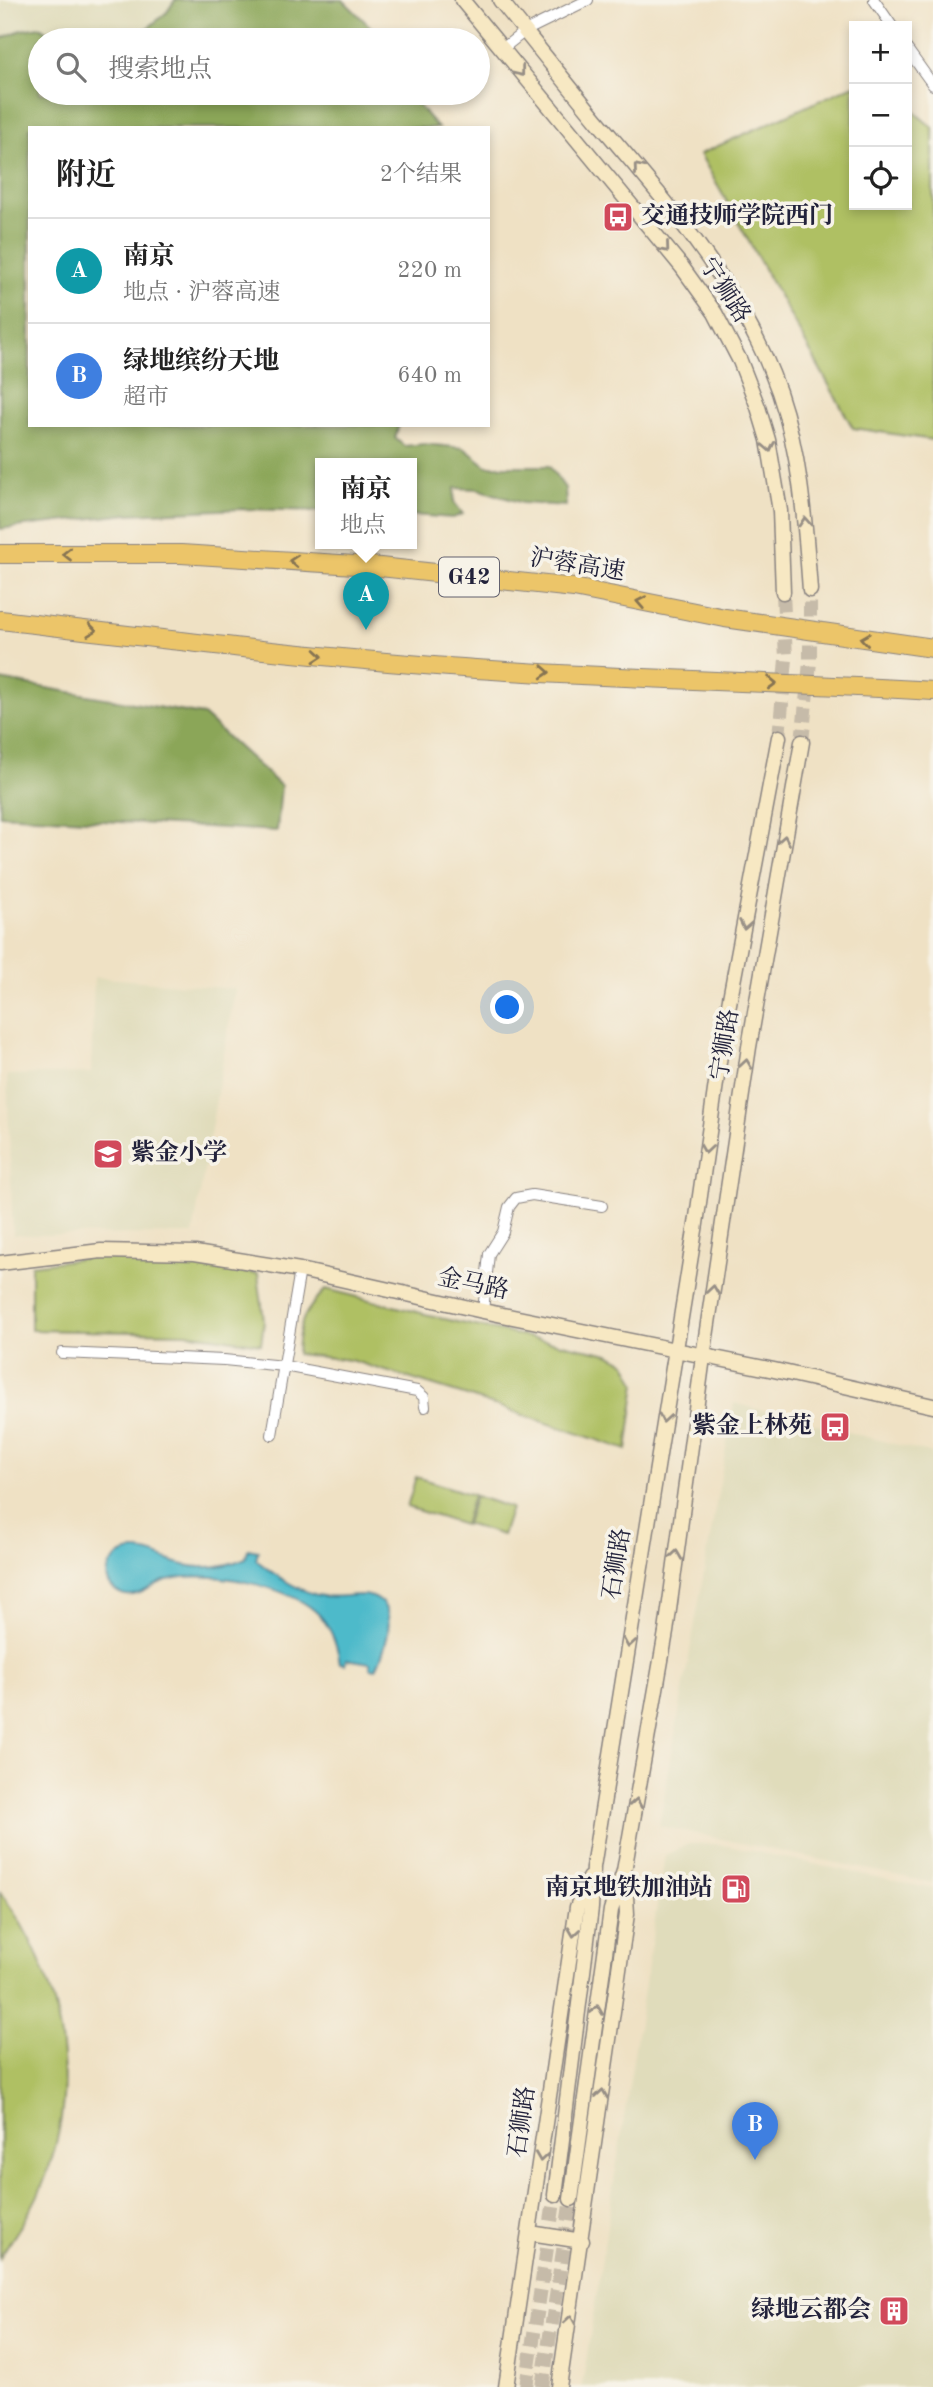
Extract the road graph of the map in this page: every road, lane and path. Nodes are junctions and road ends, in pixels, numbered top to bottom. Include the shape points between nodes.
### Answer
1 (462, 0) edge
2 (500, 0) edge
3 (587, 0) edge
4 (874, 0) edge
5 (888, 21) edge
6 (485, 28) edge
7 (525, 31) junction
8 (490, 34) edge
9 (502, 49) junction
10 (912, 56) edge
11 (933, 85) edge
12 (0, 554) edge
13 (810, 590) tunnel mouth
14 (783, 592) tunnel mouth
15 (0, 620) edge
16 (933, 648) edge
17 (933, 691) edge
18 (779, 737) tunnel mouth
19 (802, 742) tunnel mouth
20 (602, 1206) dead end
21 (0, 1263) edge
22 (300, 1270) junction
23 (483, 1311) junction
24 (675, 1351) junction
25 (62, 1353) dead end
26 (702, 1357) junction
27 (284, 1366) junction
28 (933, 1406) edge
29 (425, 1407) dead end
30 (272, 1435) dead end
31 (593, 1867) junction
32 (624, 1871) junction
33 (555, 2195) tunnel mouth
34 (571, 2199) tunnel mouth
35 (530, 2233) junction
36 (582, 2241) junction
37 (506, 2387) edge
38 (559, 2387) edge

1 - 6 main road, 宁狮路
2 - 7 main road, 宁狮路
3 - 7 street
4 - 5 street
7 - 9 street
13 -> 7 main road, 宁狮路 via 803,493 790,430 766,359 740,307 652,185
8 - 9 main road, 宁狮路
9 -> 14 main road, 宁狮路 via 682,267 715,313 740,361 768,440 780,511
10 - 11 street
16 -> 12 highway, 沪蓉高速 / G42 via 725,618 574,588 371,566 181,554
15 -> 17 highway via 466,668
18 -> 24 main road, 宁狮路 via 722,1041
26 -> 19 main road, 宁狮路 via 749,1046
20 - 23 street via 532,1195 516,1199 489,1254
21 - 22 main road, 金马路 via 101,1251 195,1253
22 - 23 main road, 金马路
22 - 27 street
23 - 24 main road, 金马路
24 - 26 main road, 金马路
24 -> 31 main road, 石狮路
25 - 27 street via 177,1356
26 - 28 main road, 金马路
32 -> 26 main road via 666,1632
27 - 29 street via 417,1391 424,1397
27 - 30 street
31 - 33 main road, 石狮路
31 -> 35 main road, 石狮路 via 577,1907
34 -> 32 main road via 611,1910
36 -> 32 main road via 627,1914
35 - 36 main road
35 - 37 main road, 石狮路
38 -> 36 main road

